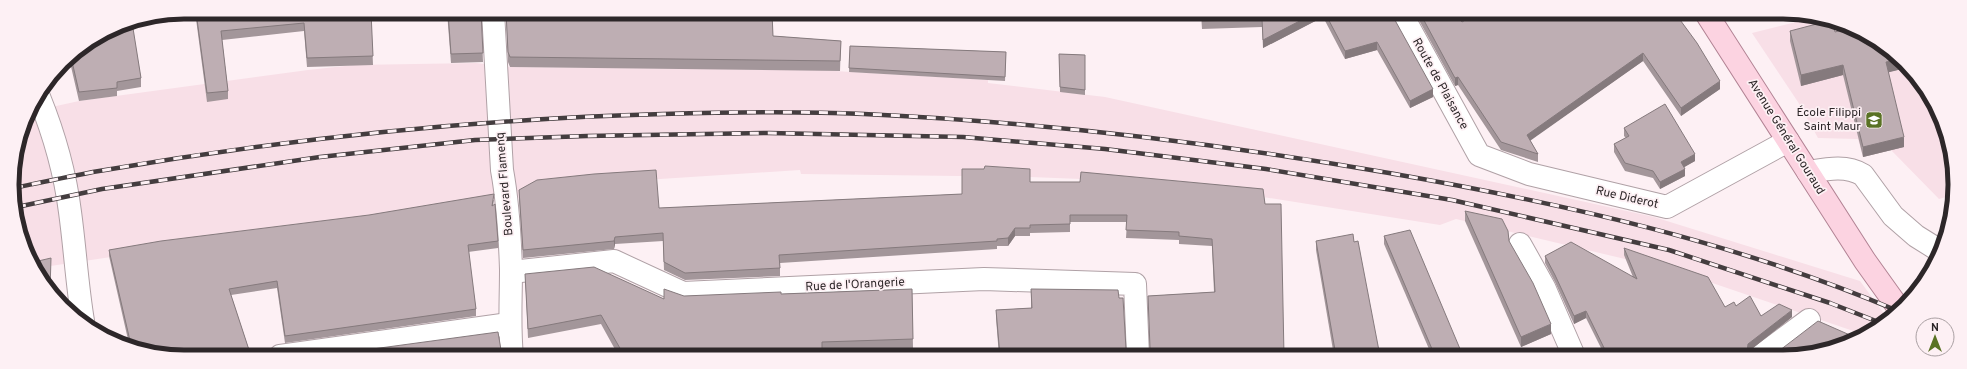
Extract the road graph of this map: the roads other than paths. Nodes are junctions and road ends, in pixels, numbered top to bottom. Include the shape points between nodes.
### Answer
1 (493, 19) edge
2 (1404, 19) edge
3 (1710, 19) edge
4 (41, 102) edge
5 (1788, 141) junction
6 (1479, 155) joint
7 (1808, 172) junction
8 (1520, 244) dead end
9 (1935, 248) edge
10 (511, 272) junction
11 (1896, 305) edge
12 (82, 315) edge
13 (1809, 320) dead end
14 (509, 324) junction
15 (323, 350) edge
16 (511, 350) edge
17 (1138, 350) edge
18 (1571, 350) edge
19 (1768, 350) edge

1 - 10 street, Boulevard Flamenq
2 - 6 street, Route de Plaisance
3 - 5 main road, Avenue Général Gouraud
4 - 12 street via 53,131 63,173
5 - 6 street, Rue Diderot via 1667,207 1529,174
5 - 7 main road, Avenue Général Gouraud
7 - 9 street via 1843,169 1864,175 1893,216 1916,236
7 - 11 main road, Avenue Général Gouraud
8 - 18 street via 1544,287
10 - 14 street, Boulevard Flamenq
10 - 17 street, Rue de l'Orangerie via 614,261 683,293 984,279 1135,284
13 - 19 street
14 - 15 street
14 - 16 street, Boulevard Flamenq

